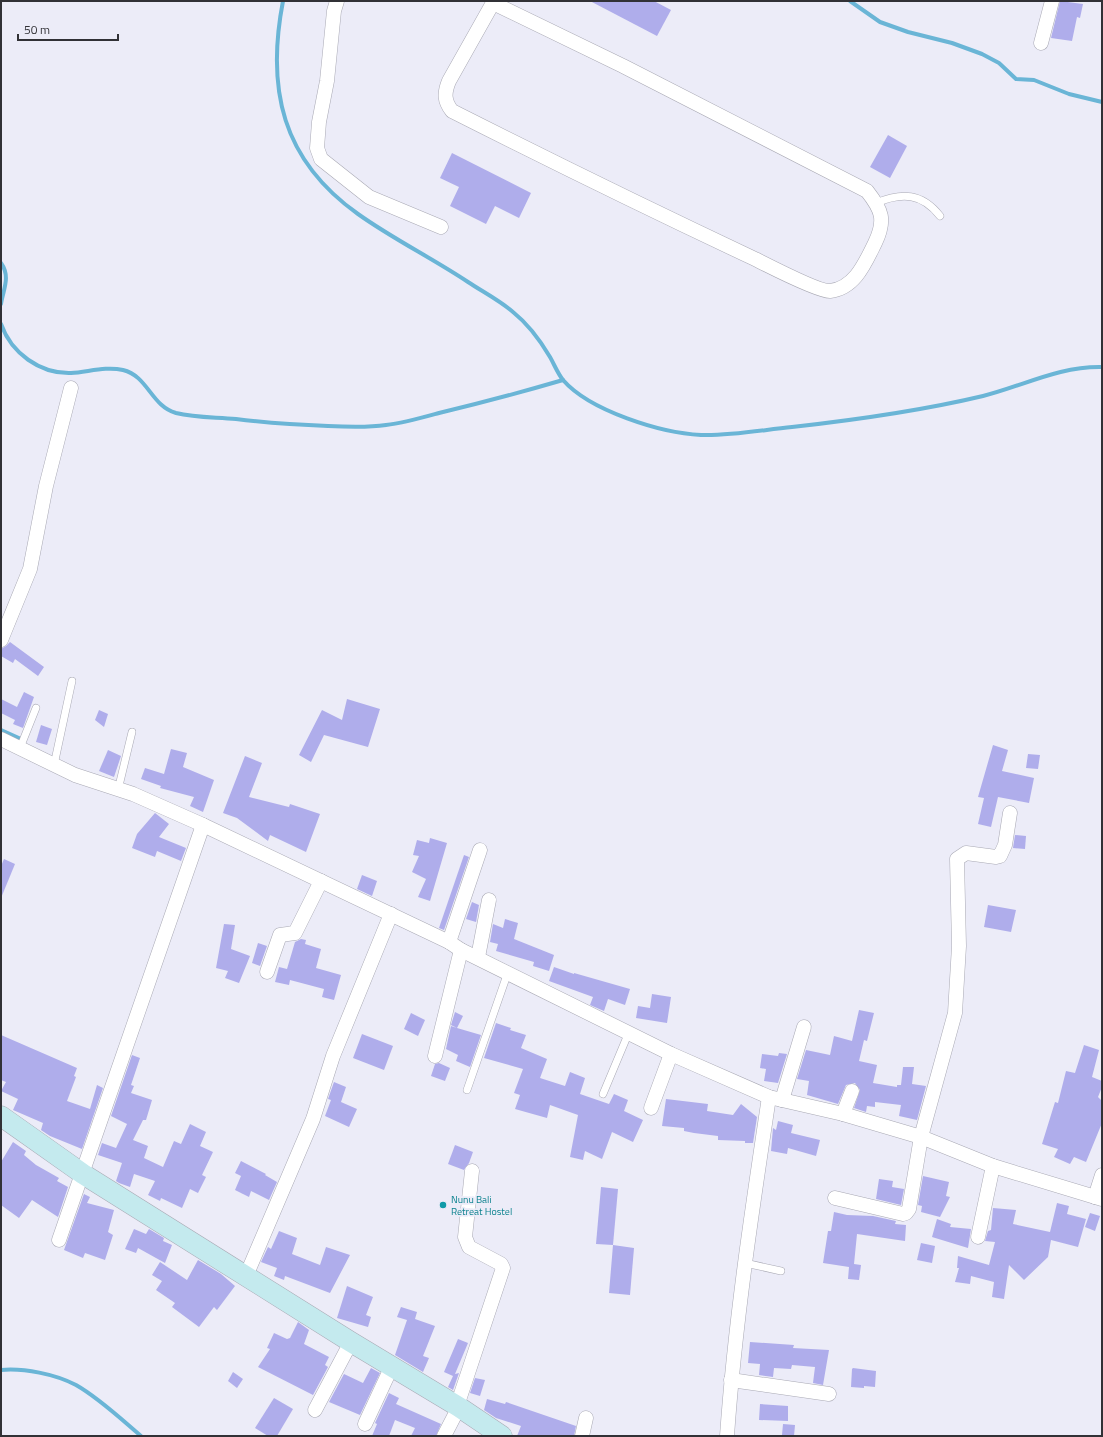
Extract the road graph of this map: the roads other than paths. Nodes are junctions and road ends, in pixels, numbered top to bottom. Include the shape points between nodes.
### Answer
1 (337, 1) edge
2 (1052, 1) edge
3 (493, 2) edge
4 (1041, 43) dead end
5 (876, 203) junction
6 (940, 216) dead end
7 (441, 227) dead end
8 (71, 388) dead end
9 (1, 640) edge
10 (72, 681) dead end
11 (36, 708) dead end
12 (132, 732) dead end
13 (1, 739) edge
14 (20, 748) junction
15 (54, 765) junction
16 (118, 790) junction
17 (1010, 813) dead end
18 (203, 825) junction
19 (480, 850) dead end
20 (321, 881) junction
21 (489, 900) dead end
22 (391, 914) junction
23 (455, 946) junction
24 (478, 957) junction
25 (267, 972) dead end
26 (508, 972) junction
27 (804, 1027) dead end
28 (628, 1032) junction
29 (671, 1054) junction
30 (435, 1056) dead end
31 (467, 1090) dead end
32 (852, 1091) dead end
33 (603, 1094) dead end
34 (775, 1099) junction
35 (651, 1108) dead end
36 (843, 1114) junction
37 (1, 1116) edge
38 (921, 1137) junction
39 (993, 1166) junction
40 (85, 1168) junction
41 (472, 1171) dead end
42 (1102, 1175) edge
43 (835, 1198) dead end
44 (1099, 1198) edge
45 (978, 1237) dead end
46 (59, 1240) dead end
47 (745, 1263) junction
48 (781, 1271) dead end
49 (247, 1274) junction
50 (351, 1342) junction
51 (392, 1366) junction
52 (731, 1380) junction
53 (829, 1394) dead end
54 (458, 1406) junction
55 (315, 1410) dead end
56 (586, 1418) dead end
57 (365, 1424) dead end
58 (444, 1436) edge
59 (502, 1436) edge
60 (582, 1436) edge
61 (727, 1436) edge

1 - 7 street via 327,81 318,122 317,148 321,159 369,197
2 - 4 street
3 - 5 street via 852,183 867,191
3 - 5 street via 445,89 452,111 676,222 828,291 840,289 851,282 864,266 882,230 881,216
5 - 6 lane via 890,197 918,198 931,204
8 - 9 street via 46,486 30,569
10 - 15 lane
11 - 14 lane
12 - 16 lane
13 - 14 street
14 - 15 street
15 - 16 street
16 - 18 street via 133,794
17 - 38 street via 1006,845 1000,856 966,853 957,859 960,946 955,1013
18 - 20 street
18 - 40 street
19 - 23 street
20 - 22 street
20 - 25 street via 295,933 280,935
21 - 24 street
22 - 23 street
22 - 49 street via 333,1056 310,1126
23 - 24 street
23 - 30 street
24 - 26 street
26 - 28 street
26 - 31 lane
27 - 34 street
28 - 29 street
28 - 33 lane
29 - 34 street
29 - 35 street
32 - 36 street
34 - 36 street
34 - 47 street
36 - 38 street
37 - 40 street
38 - 39 street
38 - 43 street via 909,1209 906,1213
39 - 44 street
39 - 45 street
40 - 46 street
40 - 49 street
41 - 54 street via 466,1243 501,1264 503,1268
42 - 44 street
47 - 48 lane
47 - 52 street
49 - 50 street
50 - 51 street
50 - 55 street
51 - 54 street
51 - 57 street
52 - 53 street
52 - 61 street
54 - 58 street
54 - 59 street
56 - 60 street

